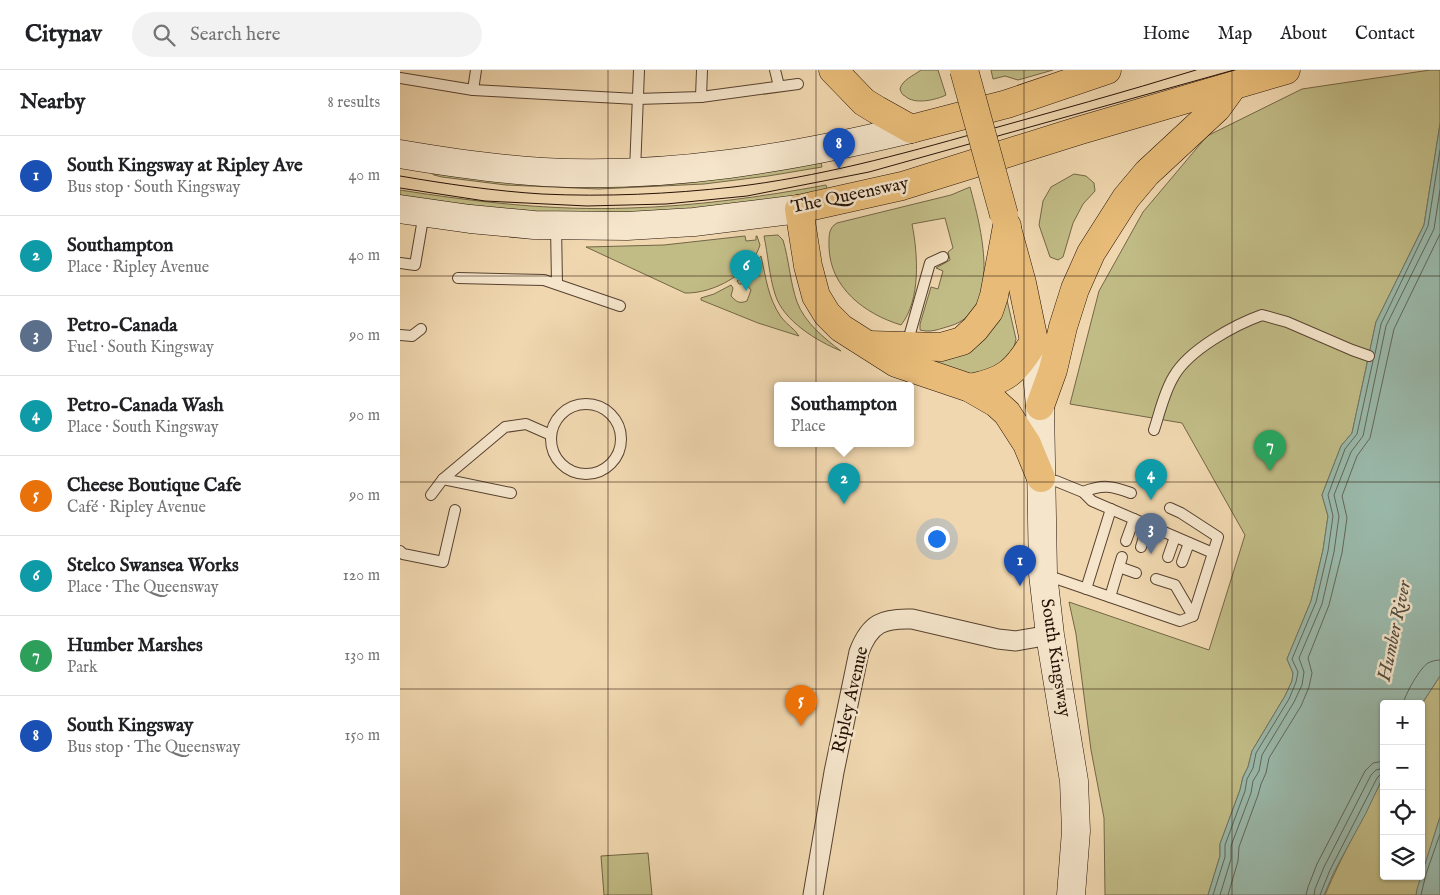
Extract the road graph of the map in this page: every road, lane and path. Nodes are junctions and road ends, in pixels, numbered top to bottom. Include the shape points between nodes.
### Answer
1 (476, 70) edge
2 (639, 70) edge
3 (702, 70) edge
4 (776, 70) edge
5 (833, 70) edge
6 (964, 70) edge
7 (1286, 70) edge
8 (1093, 73) edge
9 (400, 78) edge
10 (798, 84) dead end
11 (779, 86) junction
12 (1233, 86) junction
13 (473, 90) junction
14 (701, 97) junction
15 (637, 99) junction
16 (911, 129) junction
17 (400, 154) edge
18 (636, 172) junction
19 (799, 209) junction
20 (412, 210) edge
21 (1005, 221) junction
22 (556, 225) junction
23 (943, 257) dead end
24 (400, 263) edge
25 (458, 278) dead end
26 (557, 284) junction
27 (620, 306) dead end
28 (421, 329) dead end
29 (400, 335) edge
30 (1034, 342) junction
31 (869, 345) junction
32 (907, 346) junction
33 (1369, 356) dead end
34 (970, 388) junction
35 (1040, 406) junction
36 (1154, 430) dead end
37 (551, 435) junction
38 (442, 479) junction
39 (1041, 480) junction
40 (1084, 492) junction
41 (511, 493) dead end
42 (1131, 493) dead end
43 (432, 495) dead end
44 (1170, 508) dead end
45 (1111, 509) junction
46 (455, 510) dead end
47 (1134, 519) junction
48 (1148, 524) junction
49 (1175, 537) junction
50 (1126, 541) dead end
51 (1189, 543) junction
52 (1141, 547) dead end
53 (400, 551) edge
54 (1213, 553) junction
55 (1168, 557) dead end
56 (1182, 562) dead end
57 (1135, 569) dead end
58 (1043, 574) junction
59 (1160, 577) dead end
60 (1086, 589) junction
61 (1110, 597) junction
62 (1193, 616) junction
63 (1050, 635) junction
64 (1072, 894) edge
65 (813, 895) edge

1 - 13 lane
2 - 15 lane
3 - 14 lane
4 - 11 lane
5 - 16 main road via 864,102
6 - 21 main road, South Kingsway, bridge
7 - 12 main road, The Queensway
8 - 16 main road via 1007,104
9 - 13 lane
10 - 11 lane
11 - 14 lane
12 - 19 main road, The Queensway via 902,186
12 - 35 main road via 1217,108 1147,173 1126,198 1087,262 1075,289
13 - 15 lane
14 - 15 lane
15 - 18 lane
16 - 18 main road via 767,159
17 - 18 main road via 543,172
19 - 22 main road, The Queensway via 694,222 627,226
19 - 31 main road via 816,296 834,322
20 - 22 main road, The Queensway
20 - 24 lane via 415,265
21 - 30 main road, South Kingsway
21 - 32 main road via 994,296 983,321 962,341 952,345 934,348
22 - 26 lane
23 - 32 lane via 930,262
25 - 26 lane via 544,280
26 - 27 lane
28 - 29 lane via 412,336
30 - 34 main road via 1011,372 990,383
30 - 35 main road, South Kingsway
31 - 32 main road
31 - 34 main road via 896,363
33 - 36 lane via 1274,318 1262,315 1253,318 1210,343 1183,364 1166,392
34 - 39 main road via 1007,413 1027,444
35 - 39 main road, South Kingsway
37 - 37 lane via 552,446 563,465 582,474 609,466 621,446 618,424 612,415 592,404 580,404 565,411 554,424
37 - 38 lane via 526,424 506,427
38 - 41 lane
38 - 43 lane
39 - 40 lane via 1056,481
39 - 58 main road, South Kingsway
40 - 42 lane via 1097,486 1116,487
40 - 45 lane via 1092,501
44 - 54 lane via 1218,537
45 - 47 lane
45 - 60 lane
46 - 53 lane via 443,562
47 - 48 lane
47 - 50 lane
48 - 49 lane
48 - 52 lane
49 - 51 lane
49 - 55 lane
51 - 54 lane
51 - 56 lane
54 - 62 lane
57 - 61 lane via 1120,562
58 - 60 lane
58 - 63 main road, South Kingsway
59 - 62 lane via 1176,581
60 - 61 lane
61 - 62 lane via 1180,621
63 - 64 main road, South Kingsway via 1074,781 1076,831
63 - 65 street, Ripley Avenue via 1016,641 998,639 912,619 884,621 869,632 857,661

